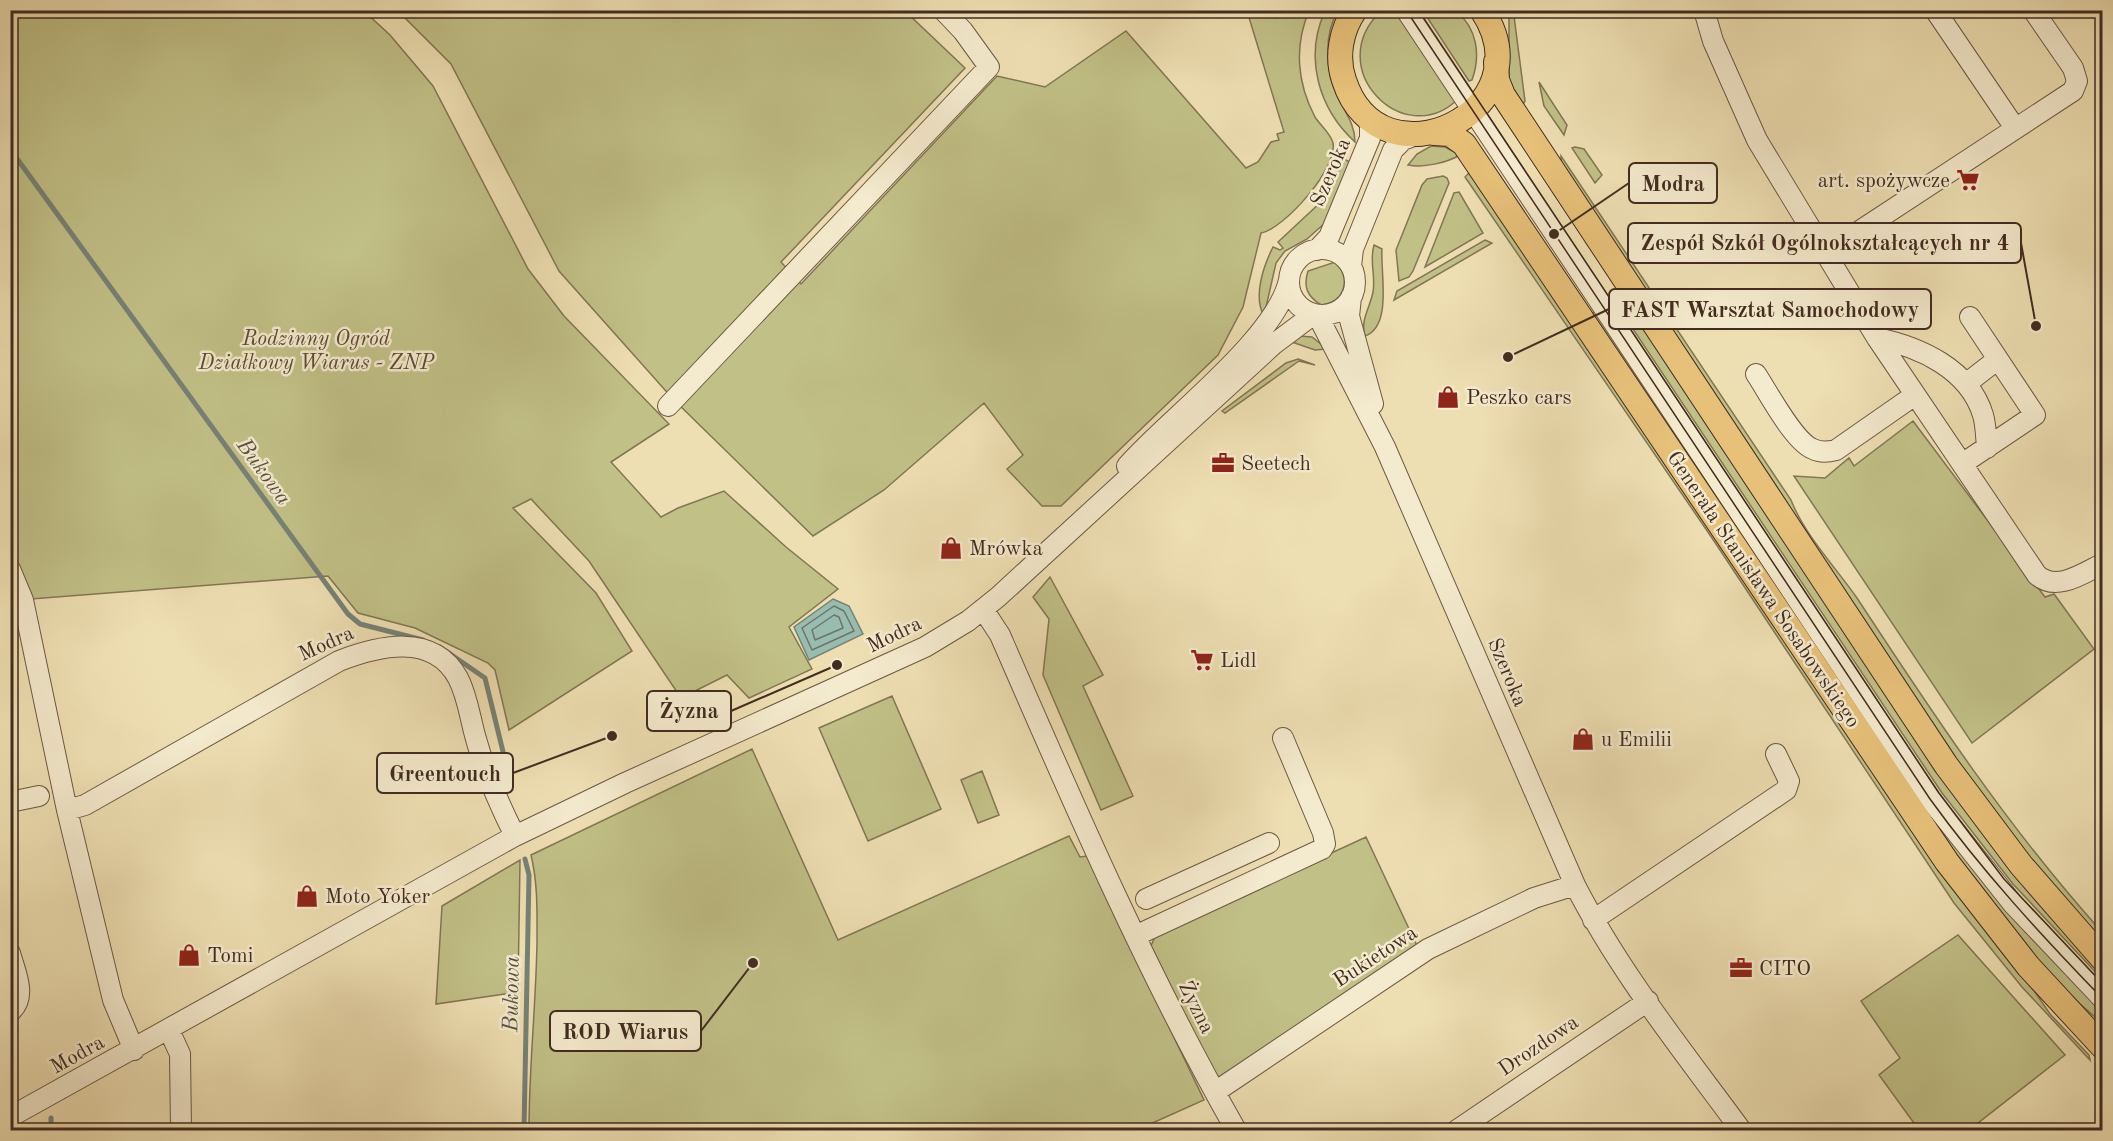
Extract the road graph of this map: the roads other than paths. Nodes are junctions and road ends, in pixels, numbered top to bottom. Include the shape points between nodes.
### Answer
1 (943, 10) edge
2 (1355, 10) edge
3 (1406, 10) edge
4 (1418, 10) edge
5 (1482, 10) edge
6 (1704, 10) edge
7 (1935, 10) edge
8 (2034, 10) edge
9 (1495, 22) edge
10 (1494, 73) junction
11 (1361, 110) junction
12 (1483, 119) junction
13 (2015, 128) junction
14 (1434, 132) junction
15 (1317, 250) junction
16 (1826, 253) junction
17 (1351, 266) junction
18 (1289, 280) junction
19 (1351, 297) junction
20 (1314, 314) junction
21 (1970, 317) dead end
22 (1877, 338) junction
23 (1998, 359) junction
24 (1756, 374) dead end
25 (1967, 383) junction
26 (1915, 395) junction
27 (668, 406) dead end
28 (1382, 442) junction
29 (1987, 448) junction
30 (1962, 464) junction
31 (1073, 527) junction
32 (2103, 564) edge
33 (10, 569) edge
34 (983, 609) junction
35 (1283, 738) dead end
36 (1776, 754) dead end
37 (39, 796) dead end
38 (10, 802) edge
39 (67, 810) junction
40 (515, 836) junction
41 (1269, 843) dead end
42 (1575, 885) junction
43 (1171, 887) junction
44 (1146, 899) dead end
45 (1184, 914) junction
46 (1593, 920) junction
47 (1135, 936) junction
48 (10, 953) edge
49 (2103, 958) edge
50 (2103, 983) edge
51 (2103, 998) edge
52 (1648, 1001) junction
53 (10, 1012) edge
54 (169, 1030) junction
55 (2103, 1046) edge
56 (134, 1050) junction
57 (1215, 1092) junction
58 (10, 1117) edge
59 (181, 1131) edge
60 (1236, 1131) edge
61 (1457, 1131) edge
62 (1741, 1131) edge

1 - 27 street via 989,67
2 - 11 main road via 1345,29 1340,57 1346,86
3 - 12 street
4 - 12 street
5 - 9 main road
6 - 16 street via 1713,41 1757,140
7 - 13 street
8 - 13 street via 2073,68 2077,81 2073,91
9 - 10 main road
10 - 12 main road
10 - 49 main road via 1503,95 1937,752 2021,865
11 - 14 main road, Generała Stanisława Sosabowskiego via 1384,127
11 - 15 street, Szeroka via 1370,123 1370,138 1330,235
12 - 14 main road
12 - 50 street via 1939,793 2004,879
12 - 51 street via 1948,824 2024,916
13 - 16 street
14 - 17 street via 1403,140 1393,150 1353,249
14 - 55 main road, Generała Stanisława Sosabowskiego via 1450,134 1464,144 1947,862 2028,966
15 - 17 street via 1337,253
15 - 18 street via 1298,259
16 - 22 street
17 - 19 street via 1355,284
18 - 20 street via 1296,302
18 - 31 street, Modra via 1280,304 1257,336 1147,444
19 - 20 street via 1334,313
19 - 28 street, Szeroka via 1349,316
20 - 28 street, Szeroka
20 - 31 street, Modra via 1274,344
21 - 23 street
22 - 25 street via 1901,343 1938,361
22 - 26 street
23 - 25 street
23 - 29 street via 2035,415
24 - 26 street via 1800,439 1810,449 1823,452 1836,450
25 - 29 street via 1983,415
26 - 30 street
28 - 42 street, Szeroka
29 - 30 street
30 - 32 street via 2044,581 2069,580
31 - 34 street, Modra
33 - 39 street, Modra via 23,600
34 - 40 street, Modra via 952,632 916,651
34 - 47 street, Żyzna via 1000,635
35 - 45 street via 1325,844 1322,849
36 - 46 street via 1789,780 1786,790
37 - 38 street
39 - 40 street, Modra via 85,805 324,668 366,651 402,645 442,659 458,679 481,755
39 - 56 street, Modra via 113,1000
40 - 54 street, Modra
41 - 43 street
42 - 46 street, Szeroka
42 - 57 street, Bukietowa via 1534,898 1428,949
43 - 44 street
43 - 45 street
45 - 47 street
46 - 52 street, Szeroka
47 - 57 street, Żyzna
48 - 53 street via 20,993 19,1004
52 - 61 street, Drozdowa
52 - 62 street, Szeroka
54 - 56 street, Modra
54 - 59 street via 180,1054
56 - 58 street, Modra
57 - 60 street, Żyzna

